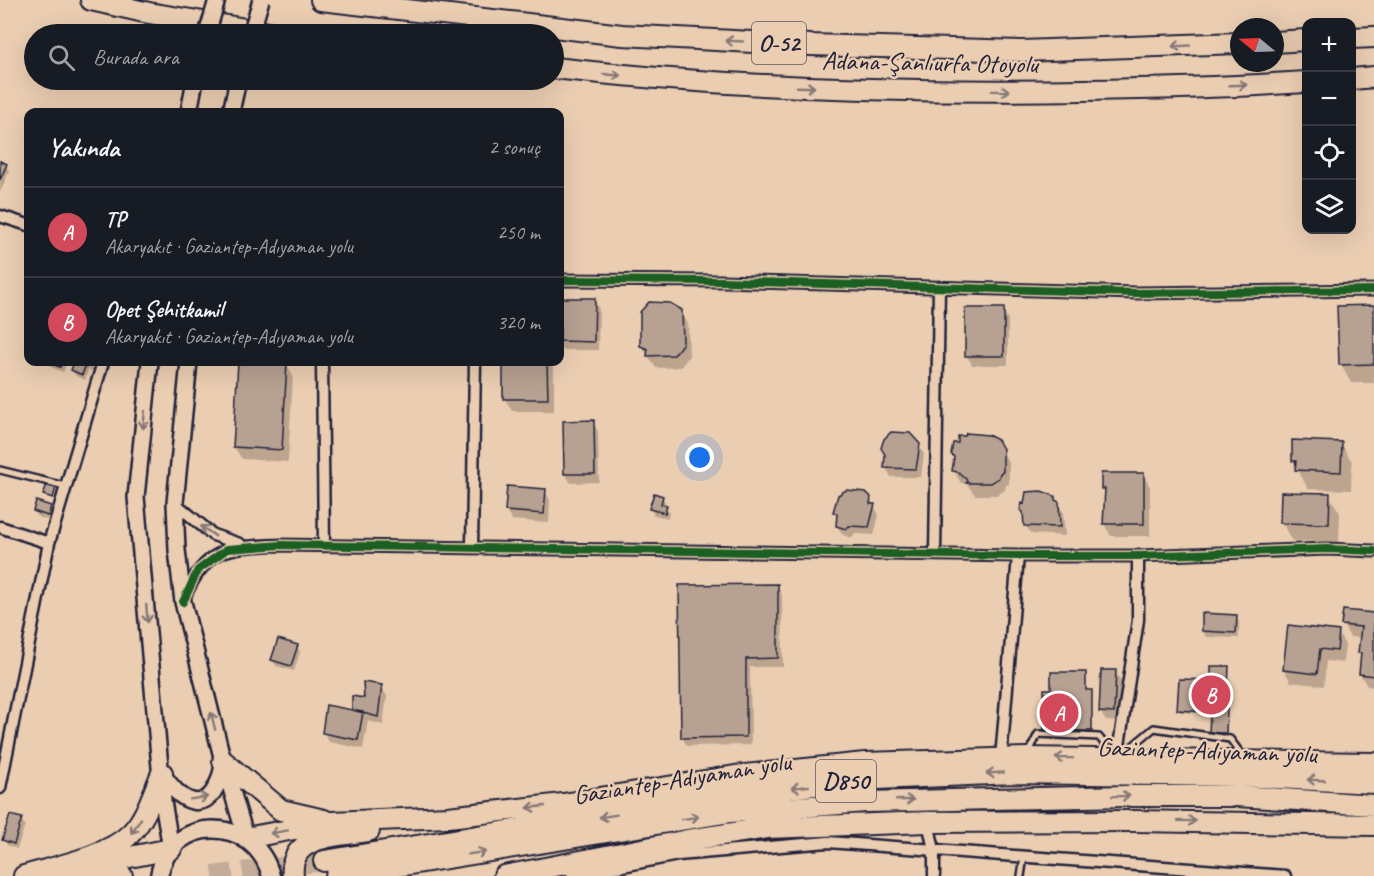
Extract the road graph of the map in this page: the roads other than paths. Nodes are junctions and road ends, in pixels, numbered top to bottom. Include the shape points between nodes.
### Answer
1 (91, 0) edge
2 (217, 0) edge
3 (261, 0) edge
4 (321, 0) edge
5 (210, 24) edge
6 (215, 24) edge
7 (253, 24) edge
8 (527, 24) edge
9 (564, 28) edge
10 (1374, 36) edge
11 (1356, 38) edge
12 (1302, 40) edge
13 (1284, 41) edge
14 (1230, 43) edge
15 (564, 69) edge
16 (1374, 77) edge
17 (1356, 79) edge
18 (1302, 82) edge
19 (193, 90) edge
20 (236, 90) edge
21 (190, 108) edge
22 (232, 108) edge
23 (0, 216) edge
24 (24, 224) edge
25 (564, 280) edge
26 (939, 287) junction
27 (1374, 290) edge
28 (102, 366) edge
29 (150, 366) edge
30 (189, 366) edge
31 (322, 366) edge
32 (475, 366) edge
33 (0, 470) edge
34 (65, 486) junction
35 (174, 503) junction
36 (0, 527) edge
37 (49, 543) junction
38 (249, 546) junction
39 (324, 546) junction
40 (472, 547) junction
41 (1374, 551) edge
42 (934, 554) junction
43 (1018, 556) junction
44 (1138, 556) junction
45 (183, 602) junction
46 (1001, 759) junction
47 (1117, 759) junction
48 (223, 761) junction
49 (1246, 762) junction
50 (1374, 763) edge
51 (162, 773) junction
52 (1374, 783) edge
53 (0, 788) edge
54 (1374, 805) edge
55 (448, 817) junction
56 (332, 822) junction
57 (928, 822) junction
58 (1365, 824) edge
59 (1374, 834) edge
60 (246, 838) junction
61 (171, 849) junction
62 (934, 850) junction
63 (1024, 857) junction
64 (330, 868) edge
65 (26, 876) edge
66 (64, 876) edge
67 (122, 876) edge
68 (159, 876) edge
69 (271, 876) edge
70 (293, 876) edge
71 (504, 876) edge
72 (572, 876) edge
73 (934, 876) edge
74 (1021, 876) edge
75 (1285, 876) edge

1 - 6 highway
2 - 5 street, bridge
3 - 7 street, bridge
8 -> 4 highway, Adana-Şanlıurfa Otoyolu / O-52
14 -> 9 highway, Adana-Şanlıurfa Otoyolu / O-52 via 1022,51 787,44
10 - 11 highway
12 - 13 highway
15 -> 18 highway, Adana-Şanlıurfa Otoyolu / O-52 via 717,82 903,90 1134,89
16 - 17 highway
19 - 21 street
20 - 22 street
23 - 24 street
25 - 26 street
26 - 27 street via 1136,293
26 - 42 street
28 - 34 street
29 -> 51 street via 136,497
30 - 35 street
31 - 39 street
32 - 40 street
33 - 34 lane
34 - 37 street
38 -> 35 street via 213,535
35 - 45 street
36 - 37 street
37 - 53 street
38 - 39 street
38 - 45 street via 227,549 198,570
39 - 40 street
40 - 42 street
41 - 44 street via 1260,550
42 - 43 street
43 - 44 street
43 - 46 street
44 - 47 street via 1138,620
48 -> 45 street
46 - 47 highway
46 -> 55 highway via 865,763 735,776 563,804
47 - 49 highway
47 - 49 lane via 1154,728 1230,738
51 -> 48 street via 171,788 184,798 201,800 216,791
48 - 56 highway via 281,810
48 - 60 street
49 - 50 highway
51 - 61 street
51 -> 65 highway via 141,819 131,834 112,849
52 -> 64 highway, Gaziantep-Adıyaman yolu / D850 via 1238,776 1013,773 854,780 717,797
64 -> 54 highway, Gaziantep-Adıyaman yolu / D850 via 730,812 866,801 1237,796
55 - 56 highway
55 - 70 highway via 311,841 296,854
56 -> 60 highway
57 -> 58 highway
57 - 62 street
57 - 71 highway via 767,828
58 - 59 lane
60 - 61 main road via 234,832 207,829 193,833
60 - 69 main road via 263,855
61 - 65 highway
61 - 68 main road
62 - 63 street
62 - 72 street via 828,842 678,855
62 - 73 street
63 - 74 lane
63 - 75 street
66 - 67 highway via 105,872

